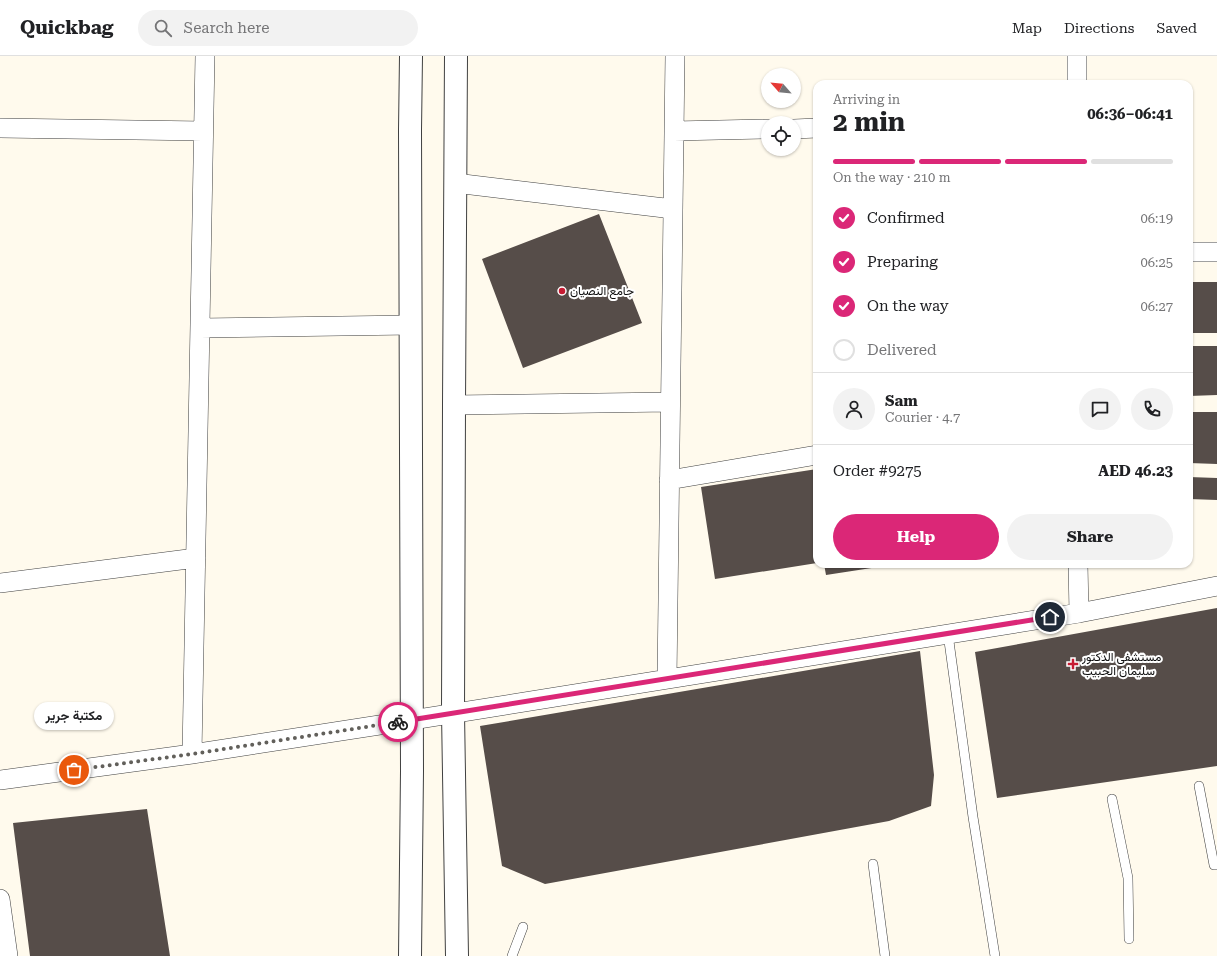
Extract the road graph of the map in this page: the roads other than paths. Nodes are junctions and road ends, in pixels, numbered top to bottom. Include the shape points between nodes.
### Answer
1 (205, 56) edge
2 (411, 56) edge
3 (456, 56) edge
4 (675, 56) edge
5 (1077, 56) edge
6 (1077, 80) edge
7 (0, 128) edge
8 (813, 128) edge
9 (761, 129) edge
10 (801, 129) edge
11 (203, 131) junction
12 (674, 131) junction
13 (455, 183) junction
14 (673, 209) junction
15 (1193, 252) edge
16 (1217, 252) edge
17 (411, 325) junction
18 (200, 328) junction
19 (670, 402) junction
20 (454, 405) junction
21 (813, 456) edge
22 (669, 480) junction
23 (196, 558) junction
24 (1078, 568) edge
25 (0, 583) edge
26 (1217, 586) edge
27 (1079, 613) junction
28 (948, 634) junction
29 (667, 679) junction
30 (454, 713) junction
31 (412, 720) junction
32 (192, 754) junction
33 (0, 780) edge
34 (1199, 786) dead end
35 (1112, 799) dead end
36 (873, 864) dead end
37 (1217, 865) edge
38 (0, 899) edge
39 (523, 927) dead end
40 (1129, 939) dead end
41 (8, 956) edge
42 (410, 956) edge
43 (457, 956) edge
44 (512, 956) edge
45 (886, 956) edge
46 (994, 956) edge

1 - 11 street
2 - 17 street
3 - 13 street
4 - 12 street
5 - 6 street
7 - 11 street
8 - 10 street
9 - 12 street
11 - 18 street
12 - 14 street
13 - 14 street
13 - 20 street
14 - 19 street
15 - 16 street
17 - 18 street
17 - 31 street
18 - 23 street
19 - 20 street
19 - 22 street
20 - 30 street
21 - 22 street
22 - 29 street
23 - 25 street
23 - 32 street
24 - 27 street
26 - 27 street
27 - 28 street
28 - 29 street
28 - 46 lane
29 - 30 street
30 - 31 street
30 - 43 street
31 - 32 street
31 - 42 street
32 - 33 street
34 - 37 lane via 1214,865
35 - 40 lane via 1128,878
36 - 45 lane
38 - 41 street
39 - 44 lane

